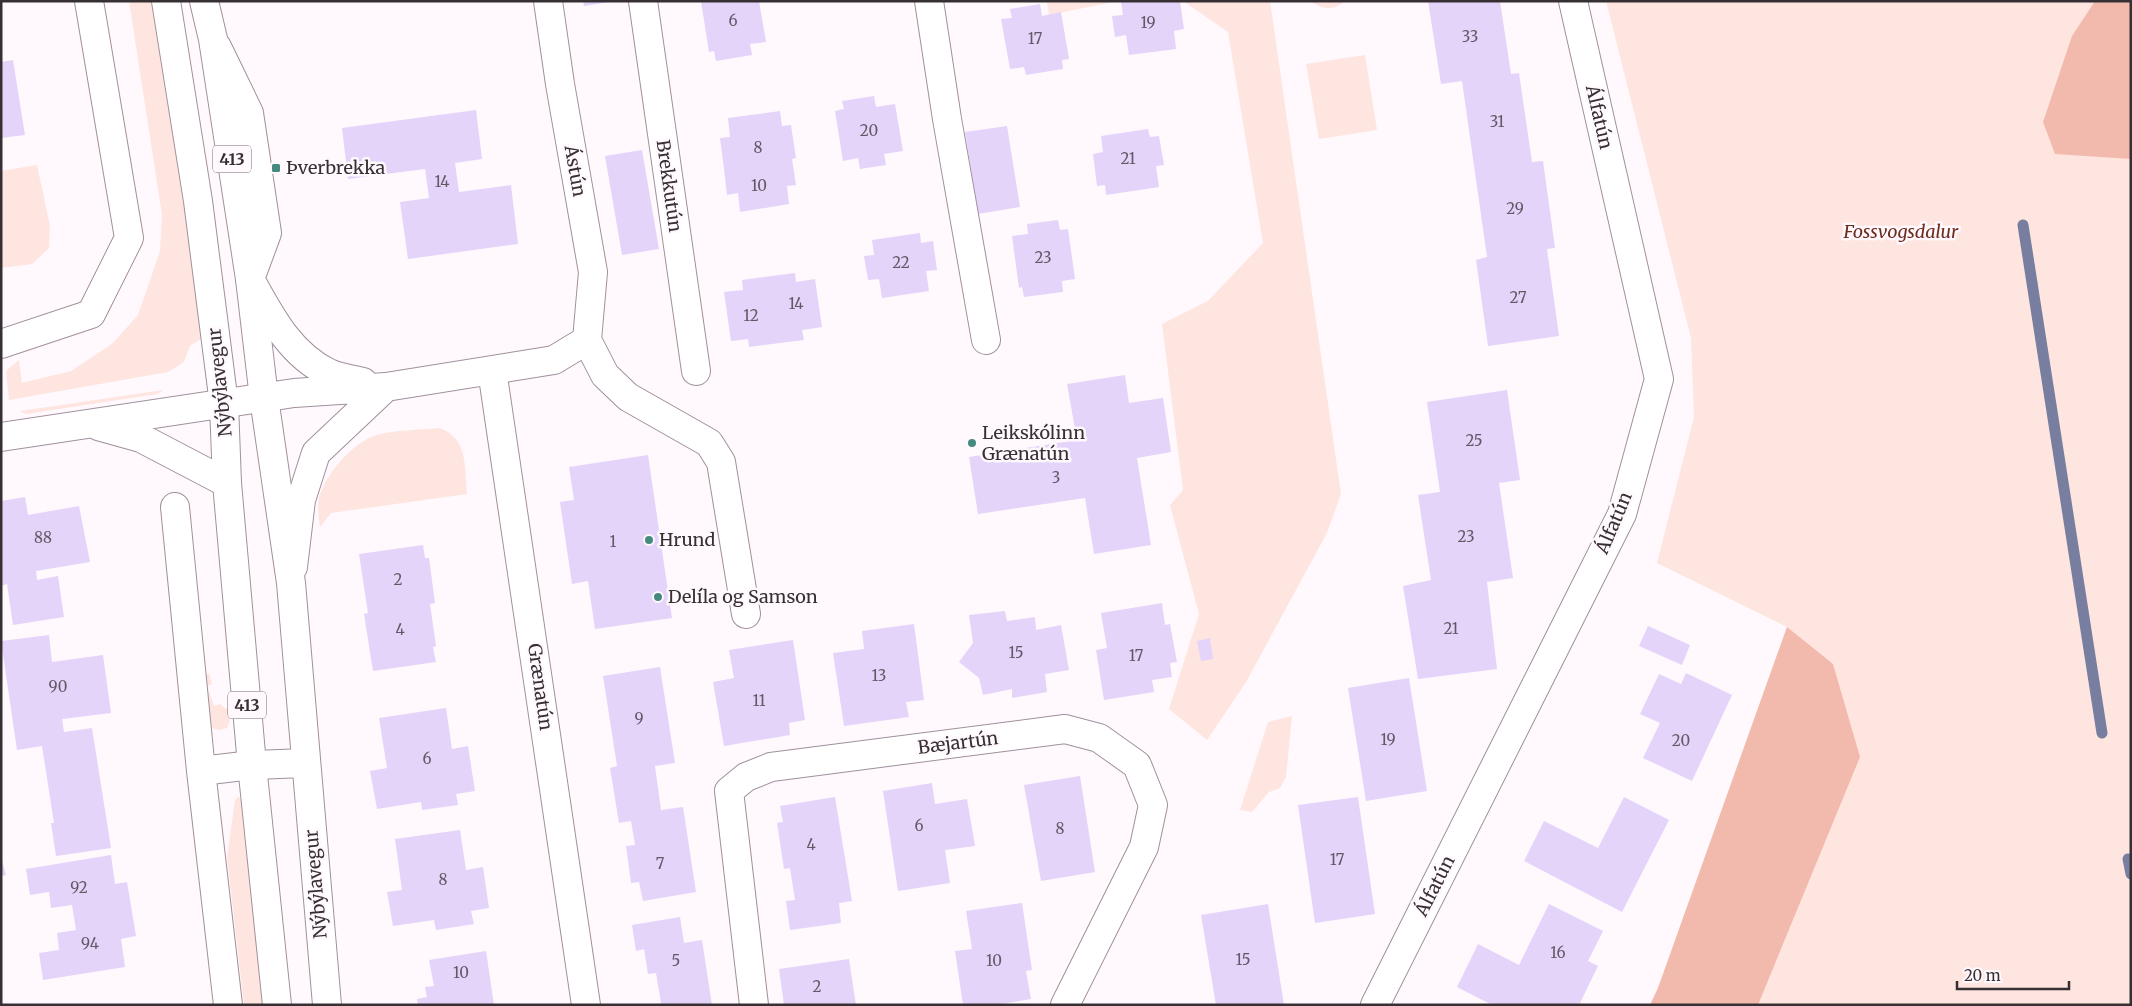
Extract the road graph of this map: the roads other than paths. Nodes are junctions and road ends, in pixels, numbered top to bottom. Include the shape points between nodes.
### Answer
1 (89, 1) edge
2 (166, 1) edge
3 (204, 1) edge
4 (548, 1) edge
5 (644, 1) edge
6 (929, 1) edge
7 (1573, 1) edge
8 (250, 279) junction
9 (587, 340) junction
10 (986, 340) dead end
11 (1, 344) edge
12 (492, 370) junction
13 (696, 371) dead end
14 (386, 387) junction
15 (264, 398) junction
16 (224, 404) junction
17 (90, 424) junction
18 (1, 436) edge
19 (227, 483) junction
20 (175, 507) dead end
21 (291, 583) junction
22 (746, 614) dead end
23 (305, 763) junction
24 (252, 765) junction
25 (201, 771) junction
26 (228, 1005) edge
27 (278, 1005) edge
28 (327, 1005) edge
29 (586, 1005) edge
30 (754, 1005) edge
31 (1065, 1005) edge
32 (1375, 1005) edge

1 - 11 street via 129,238 91,314
2 - 16 street, Nýbýlavegur / 413 via 198,201
3 - 8 street, Nýbýlavegur / 413 via 213,40
4 - 9 street, Ástún via 593,272
5 - 13 street, Brekkutún
6 - 10 street
7 - 32 street, Álfatún via 1659,379 1622,514
8 - 14 street, Nýbýlavegur via 278,328 306,360 331,374
8 - 15 street, Nýbýlavegur / 413
9 - 12 street via 554,360
9 - 22 street via 605,375 623,392 709,443 721,462
12 - 14 street
12 - 29 street, Grænatún
14 - 15 street
14 - 21 street via 316,453 301,500
15 - 16 street
15 - 21 street, Nýbýlavegur / 413
16 - 17 street
16 - 19 street, Nýbýlavegur / 413
17 - 18 street
17 - 19 street via 141,438
19 - 24 street, Nýbýlavegur / 413
20 - 25 street
21 - 23 street, Nýbýlavegur / 413
23 - 24 street
23 - 28 street, Nýbýlavegur / 413
24 - 25 street
24 - 27 street, Nýbýlavegur / 413
25 - 26 street
30 - 31 street, Bæjartún via 729,791 746,777 771,767 1064,729 1099,738 1138,765 1152,805 1144,847

